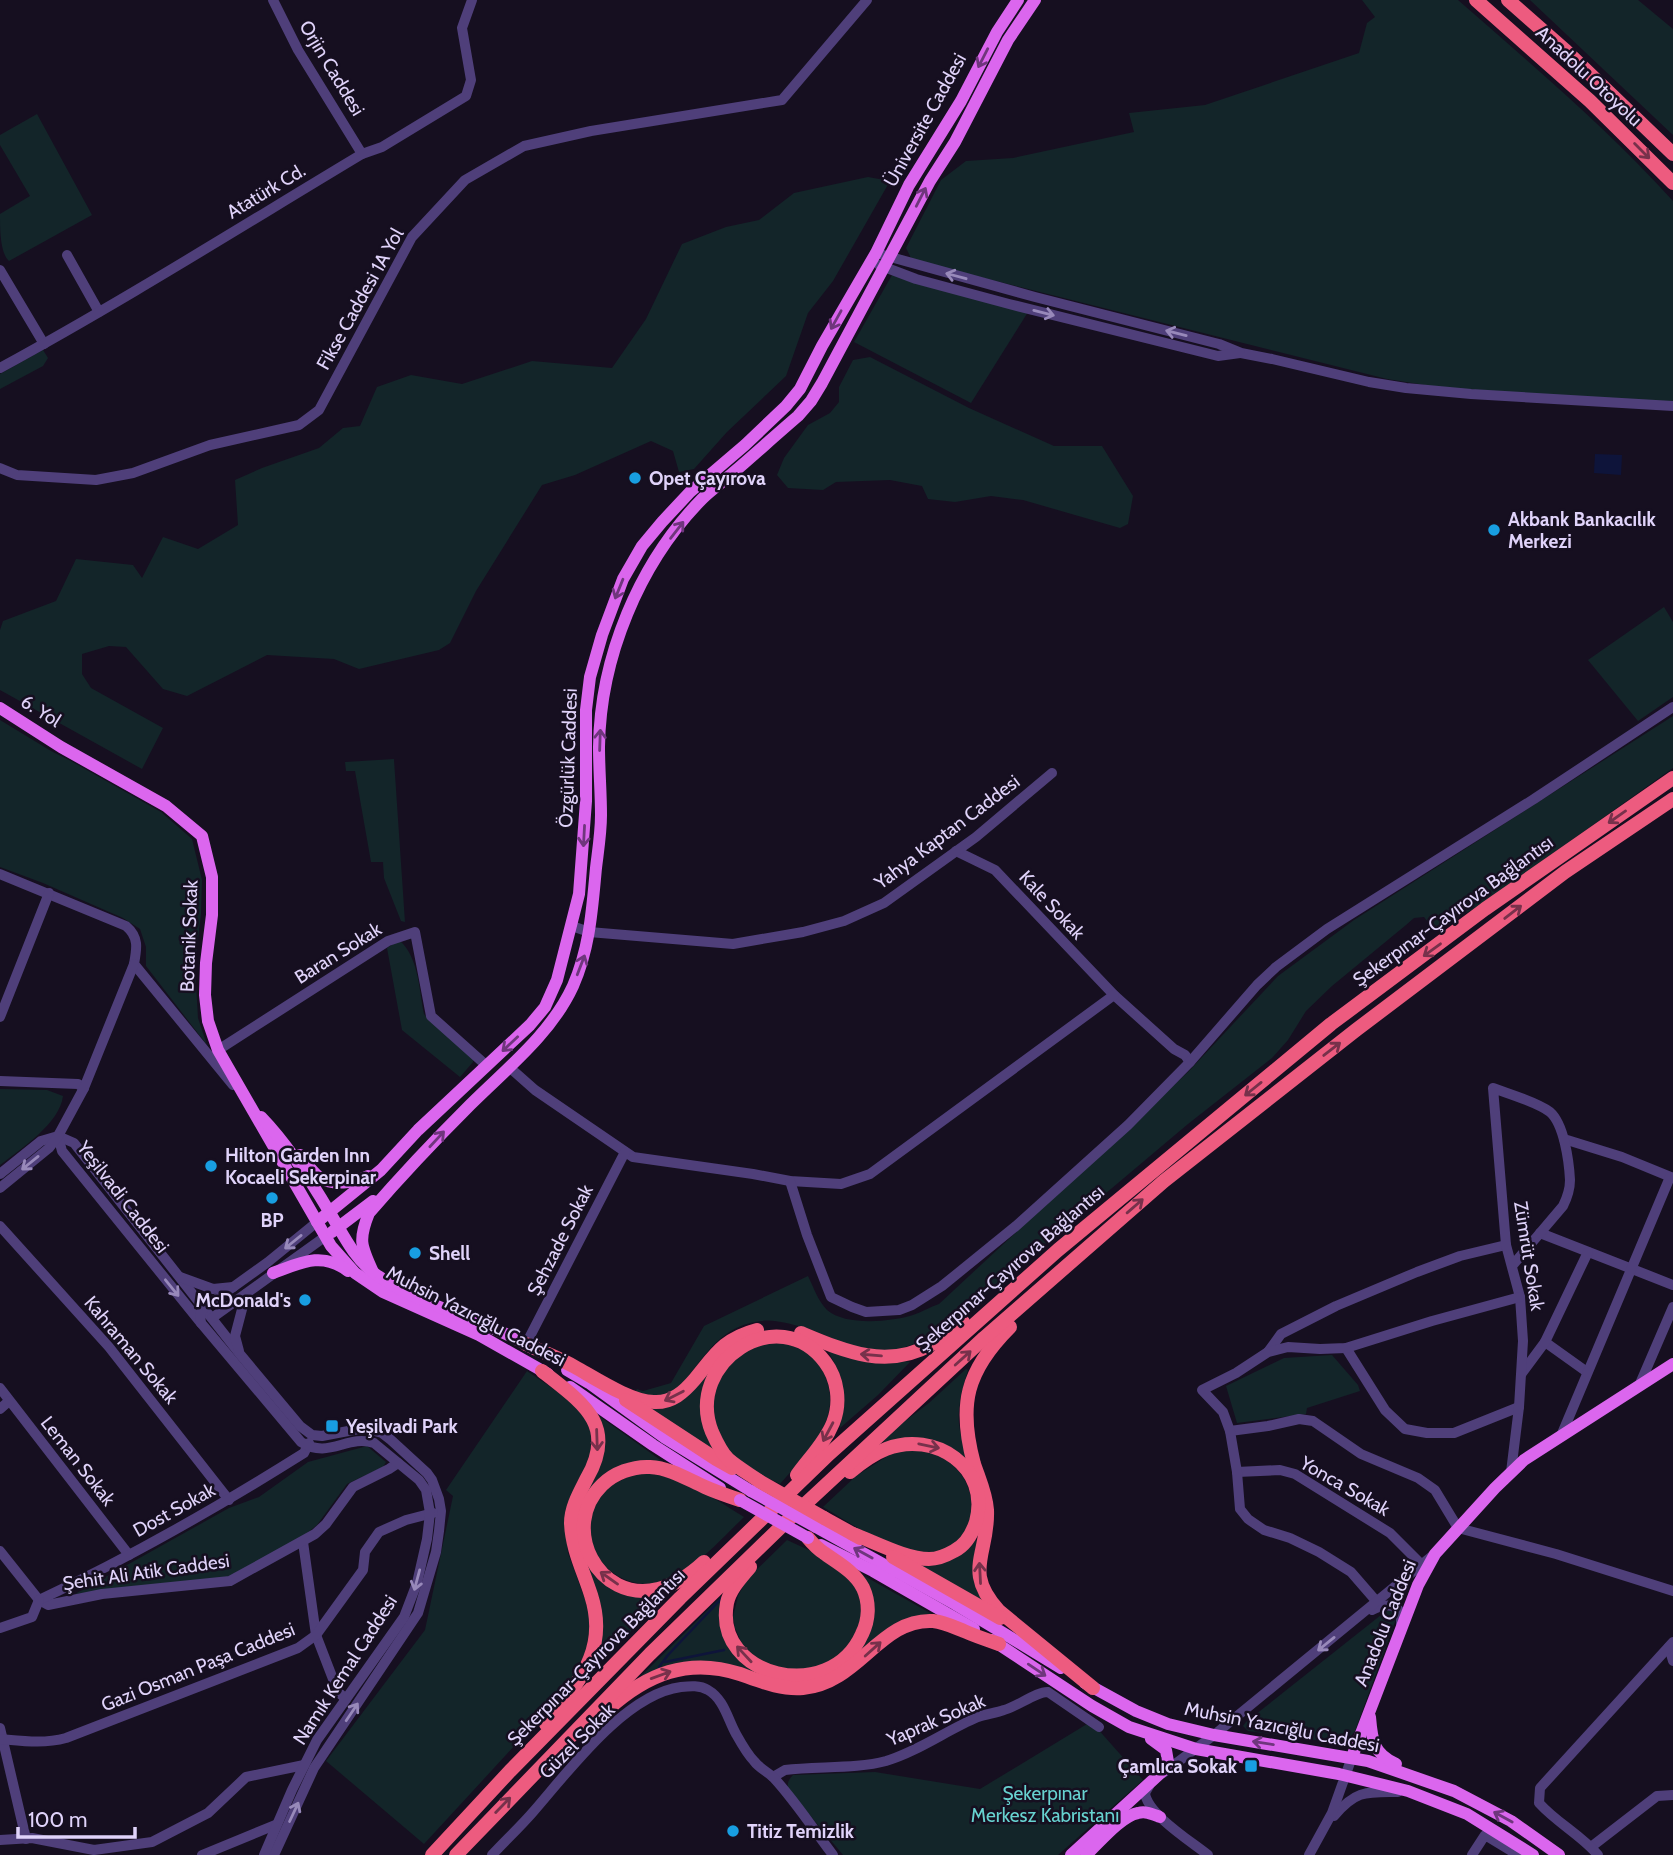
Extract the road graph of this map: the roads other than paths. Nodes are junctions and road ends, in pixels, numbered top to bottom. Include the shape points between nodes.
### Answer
1 (273, 0) edge
2 (471, 0) edge
3 (867, 0) edge
4 (1018, 0) edge
5 (1035, 0) edge
6 (1476, 0) edge
7 (1508, 0) edge
8 (362, 154) junction
9 (1673, 154) edge
10 (1673, 183) edge
11 (67, 255) dead end
12 (873, 257) junction
13 (887, 263) junction
14 (0, 270) edge
15 (99, 312) junction
16 (44, 344) junction
17 (0, 368) edge
18 (1673, 406) edge
19 (0, 468) edge
20 (1673, 707) edge
21 (0, 708) edge
22 (61, 747) joint
23 (1052, 773) dead end
24 (1673, 778) edge
25 (1673, 797) edge
26 (956, 851) junction
27 (0, 873) edge
28 (49, 893) junction
29 (572, 926) junction
30 (589, 932) junction
31 (134, 964) junction
32 (1114, 995) junction
33 (0, 1017) edge
34 (218, 1050) junction
35 (1190, 1062) junction
36 (486, 1066) junction
37 (509, 1067) junction
38 (0, 1081) edge
39 (84, 1088) junction
40 (254, 1109) junction
41 (279, 1135) junction
42 (58, 1136) junction
43 (1564, 1139) junction
44 (625, 1152) junction
45 (381, 1170) junction
46 (0, 1174) edge
47 (1672, 1178) edge
48 (790, 1181) junction
49 (0, 1188) edge
50 (390, 1188) junction
51 (330, 1212) junction
52 (317, 1222) junction
53 (0, 1226) edge
54 (339, 1227) junction
55 (1540, 1233) junction
56 (326, 1236) junction
57 (1506, 1245) junction
58 (1084, 1251) junction
59 (1588, 1252) junction
60 (1512, 1266) junction
61 (1633, 1269) junction
62 (1035, 1270) junction
63 (373, 1272) junction
64 (273, 1273) junction
65 (177, 1275) junction
66 (1673, 1284) edge
67 (233, 1287) junction
68 (375, 1287) junction
69 (246, 1294) junction
70 (1520, 1297) junction
71 (1673, 1307) edge
72 (204, 1308) junction
73 (212, 1318) junction
74 (201, 1324) junction
75 (1545, 1342) junction
76 (526, 1344) junction
77 (1346, 1348) junction
78 (1268, 1352) junction
79 (239, 1353) junction
80 (1673, 1364) edge
81 (542, 1371) junction
82 (1587, 1371) junction
83 (1521, 1373) junction
84 (594, 1378) junction
85 (1639, 1386) junction
86 (0, 1388) edge
87 (9, 1401) junction
88 (1519, 1407) junction
89 (0, 1409) edge
90 (1230, 1431) junction
91 (312, 1435) junction
92 (1561, 1436) junction
93 (308, 1447) junction
94 (398, 1463) junction
95 (1237, 1472) junction
96 (1511, 1472) junction
97 (750, 1491) junction
98 (229, 1500) junction
99 (771, 1511) junction
100 (435, 1512) junction
101 (787, 1521) junction
102 (816, 1528) junction
103 (1458, 1528) junction
104 (853, 1534) junction
105 (303, 1542) junction
106 (0, 1550) edge
107 (1435, 1554) junction
108 (129, 1555) junction
109 (4, 1563) edge
110 (1422, 1565) junction
111 (1673, 1591) edge
112 (39, 1600) junction
113 (1377, 1602) junction
114 (1359, 1616) junction
115 (0, 1628) edge
116 (1022, 1631) junction
117 (1400, 1632) junction
118 (316, 1635) junction
119 (999, 1644) junction
120 (1671, 1644) edge
121 (1673, 1661) edge
122 (1093, 1688) junction
123 (346, 1699) junction
124 (1370, 1711) junction
125 (1237, 1716) junction
126 (1099, 1727) dead end
127 (1129, 1727) junction
128 (0, 1728) edge
129 (1180, 1728) junction
130 (1214, 1735) junction
131 (1, 1739) edge
132 (1196, 1749) junction
133 (1352, 1757) junction
134 (547, 1759) junction
135 (309, 1767) junction
136 (510, 1771) junction
137 (1346, 1776) junction
138 (773, 1777) junction
139 (1155, 1779) junction
140 (1408, 1791) junction
141 (1454, 1791) junction
142 (1673, 1795) edge
143 (1160, 1817) junction
144 (275, 1825) junction
145 (1327, 1825) junction
146 (26, 1839) junction
147 (0, 1840) edge
148 (1595, 1851) edge
149 (202, 1855) edge
150 (264, 1855) edge
151 (274, 1855) edge
152 (432, 1855) edge
153 (456, 1855) edge
154 (492, 1855) edge
155 (833, 1855) edge
156 (1071, 1855) edge
157 (1086, 1855) edge
158 (1208, 1855) edge
159 (1309, 1855) edge
160 (1472, 1855) edge
161 (1518, 1855) edge
162 (1533, 1855) edge
163 (1559, 1855) edge

1 - 8 street, Orjin Caddesi
2 - 8 street, Atatürk Cd. via 462,28 471,80 466,96 382,147
3 - 19 street, Fikse Caddesi 1A Yol via 782,100 524,146 466,180 412,237 319,410 299,425 209,445 133,473 96,480 17,475
4 -> 12 main road, Üniversite Caddesi via 909,185
13 -> 5 main road, Üniversite Caddesi via 1008,40
6 -> 10 highway, Anadolu Otoyolu via 1590,101
7 - 9 highway, Anadolu Otoyolu
8 - 15 street, Atatürk Cd.
11 - 15 street
12 - 13 street
12 -> 29 main road, Özgürlük Caddesi via 800,389 662,522 623,579 590,677 583,852
13 - 18 street via 1369,382 1471,394
30 -> 13 main road, Özgürlük Caddesi via 601,819 601,704 625,618 676,530 702,500 811,401
14 - 16 street
15 - 16 street, Atatürk Cd.
16 - 17 street, Atatürk Cd.
20 - 35 street via 1276,967
21 - 22 main road, 6. Yol
22 - 34 main road, Botanik Sokak via 166,806 201,836 212,877 205,995
23 - 26 street, Yahya Kaptan Caddesi
24 -> 62 highway, Şekerpınar-Çayırova Bağlantısı via 1331,1024
58 -> 25 highway, Şekerpınar-Çayırova Bağlantısı via 1164,1181 1367,1021
26 - 30 street, Yahya Kaptan Caddesi via 884,903 845,921 803,932 733,944
26 - 32 street, Kale Sokak via 995,870
27 - 28 street
28 - 31 street via 132,930 137,952
28 - 33 street
29 - 30 street, Yahya Kaptan Caddesi
29 -> 36 main road, Özgürlük Caddesi via 545,1007
37 -> 30 main road, Özgürlük Caddesi via 555,1019 585,957
31 - 39 street
31 - 40 street, Muhsin Yazıcığlu Caddesi
32 - 35 street, Kale Sokak
32 - 48 street via 870,1174 841,1184
34 - 36 street, Baran Sokak via 388,941 415,932 431,1016
34 - 40 main road, Botanik Sokak
35 - 48 street via 1016,1226 942,1286 899,1310 866,1312 831,1297
36 - 45 main road, Özgürlük Caddesi
37 - 44 street
50 -> 37 main road, Özgürlük Caddesi
38 - 39 street
39 - 42 street
40 - 41 main road, Muhsin Yazıcığlu Caddesi
40 - 52 main road, Muhsin Yazıcığlu Caddesi
41 - 45 main road via 320,1178 338,1183
41 - 51 main road, Muhsin Yazıcığlu Caddesi
42 - 46 street via 41,1141
42 -> 49 street via 50,1148
42 - 65 street, Yeşilvadi Caddesi via 74,1143
42 -> 74 street, Yeşilvadi Caddesi via 62,1151
43 - 47 street
43 - 55 street via 1570,1181 1567,1198
43 - 57 street, Zümrüt Sokak via 1549,1111 1493,1088
44 - 48 street via 633,1157
44 - 76 street, Şehzade Sokak
45 - 51 main road, Özgürlük Caddesi
47 - 61 street
50 - 54 main road
50 - 63 main road via 369,1213 361,1232 363,1251
51 - 52 main road, Özgürlük Caddesi
51 - 54 main road, Muhsin Yazıcığlu Caddesi
52 - 56 main road, Muhsin Yazıcığlu Caddesi
52 -> 67 street
53 - 98 street, Kahraman Sokak via 109,1347
54 - 56 main road
54 - 63 main road, Muhsin Yazıcığlu Caddesi
55 - 59 street
55 - 60 street
56 - 64 street
56 - 68 main road, Muhsin Yazıcığlu Caddesi via 355,1273
57 - 60 street, Zümrüt Sokak
57 - 78 street via 1460,1256 1336,1306 1281,1334
101 -> 58 highway, Şekerpınar-Çayırova Bağlantısı
116 -> 58 highway via 981,1587 978,1571 987,1512 968,1437 966,1407 973,1377 986,1354
59 - 61 street
59 - 75 street
60 - 70 street, Zümrüt Sokak
61 - 66 street
61 - 82 street
62 -> 84 highway via 939,1340 912,1353 852,1353 797,1332 761,1329 725,1344 686,1390 666,1401 642,1400
62 - 99 highway, Şekerpınar-Çayırova Bağlantısı
63 - 76 main road, Muhsin Yazıcığlu Caddesi
64 - 68 main road via 317,1259 338,1263
64 - 69 street
65 - 67 street, Yeşilvadi Caddesi via 213,1289
65 - 72 street, Yeşilvadi Caddesi
67 - 72 street
68 - 81 main road, Muhsin Yazıcığlu Caddesi via 479,1335
69 - 73 street
69 - 79 street via 236,1336
70 - 77 street
70 - 83 street, Zümrüt Sokak
71 - 85 street
72 - 73 street, Yeşilvadi Caddesi
72 - 74 street
73 - 79 street, Yeşilvadi Caddesi
74 - 93 street, Yeşilvadi Caddesi
75 - 82 street
75 - 83 street
76 - 84 highway
76 - 97 main road, Muhsin Yazıcığlu Caddesi
77 - 78 street
77 - 88 street via 1385,1410 1405,1429 1454,1433
78 - 90 street via 1202,1390 1223,1412
79 - 91 street, Yeşilvadi Caddesi
80 - 85 main road, Anadolu Caddesi
81 - 97 main road, Muhsin Yazıcığlu Caddesi via 653,1445
81 -> 136 highway via 580,1401 598,1432 595,1461 571,1519 575,1552 592,1597 596,1636 584,1674
82 - 92 street
83 - 88 street, Zümrüt Sokak
84 - 97 highway via 716,1459
85 - 92 main road, Anadolu Caddesi
86 - 87 street, Leman Sokak
87 - 89 street
87 - 108 street, Leman Sokak
88 - 96 street, Zümrüt Sokak
90 - 95 street
90 - 103 street via 1299,1419 1313,1422 1361,1454 1435,1490
91 - 93 street
91 - 100 street, Namık Kemal Caddesi via 364,1428 382,1433 427,1473 436,1488
92 - 96 main road, Anadolu Caddesi
93 - 94 street, Namık Kemal Caddesi via 325,1450 366,1440
93 - 98 street, Dost Sokak
94 - 100 street, Namık Kemal Caddesi via 419,1480
94 - 105 street, Şehit Ali Atik Caddesi via 353,1487 326,1524
95 - 110 street, Yonca Sokak via 1295,1474 1390,1533
95 - 113 street via 1240,1509 1248,1519 1351,1572
96 - 103 main road, Anadolu Caddesi
97 -> 99 highway via 709,1425 710,1384 724,1360 746,1344 773,1337 797,1340 811,1346 829,1367 836,1380 837,1408 818,1449
99 -> 97 highway via 691,1574 656,1590 639,1591 610,1580 586,1549 583,1521 588,1505 594,1492 620,1472 662,1469 706,1487
97 - 102 highway, bridge
97 - 102 main road, bridge
98 - 108 street, Dost Sokak
99 - 136 highway, Şekerpınar-Çayırova Bağlantısı
100 - 118 street, Gazi Osman Paşa Caddesi via 379,1532 365,1552 363,1570
100 -> 123 street, Namık Kemal Caddesi via 404,1617
135 -> 100 street, Namık Kemal Caddesi via 418,1613 436,1552
102 -> 101 highway via 821,1551 862,1586 868,1609 866,1624 856,1647 837,1664 810,1675 786,1676 763,1669 744,1656 728,1626 727,1602 738,1581
101 -> 104 highway via 874,1455 901,1445 926,1445 948,1452 972,1478 976,1519 966,1542 948,1554 919,1558
101 - 134 highway, Şekerpınar-Çayırova Bağlantısı
102 - 104 highway
102 - 119 main road, Muhsin Yazıcığlu Caddesi via 873,1571
122 -> 102 main road, Muhsin Yazıcığlu Caddesi via 955,1604
103 - 107 main road, Anadolu Caddesi
103 - 111 street
104 - 116 highway
105 - 112 street, Şehit Ali Atik Caddesi via 230,1581 102,1594 48,1605
105 - 118 street
106 - 109 street
107 - 110 street
107 - 117 main road, Anadolu Caddesi
108 - 112 street, Dost Sokak
109 - 112 street
110 - 113 street
112 - 115 street, Şehit Ali Atik Caddesi via 32,1617
113 - 114 street
114 - 117 street via 1385,1605 1395,1607 1401,1613
114 -> 125 street
116 - 122 highway
117 - 124 main road, Anadolu Caddesi
118 - 123 street via 338,1692
118 - 131 street, Gazi Osman Paşa Caddesi via 298,1648 66,1738 38,1742
119 -> 127 main road, Muhsin Yazıcığlu Caddesi
134 -> 119 highway via 630,1690 677,1669 720,1669 803,1688 838,1677 888,1636 912,1623 950,1625
120 - 121 street
120 - 148 street via 1539,1788 1539,1804
122 - 129 main road, Muhsin Yazıcığlu Caddesi
123 - 135 street, Namık Kemal Caddesi via 322,1733
124 - 133 main road, Anadolu Caddesi
124 - 141 main road via 1373,1741 1381,1756
125 - 129 street via 1210,1728
125 - 130 street
126 - 138 street, Yaprak Sokak via 1042,1692 887,1760 785,1770
127 - 132 main road, Muhsin Yazıcığlu Caddesi
127 - 139 main road via 1166,1750 1166,1768
128 - 131 street
129 - 130 main road, Muhsin Yazıcığlu Caddesi
130 - 132 street
133 -> 130 main road, Muhsin Yazıcığlu Caddesi
131 - 146 street
132 - 137 main road, Muhsin Yazıcığlu Caddesi
132 - 139 street
133 - 137 street
133 - 141 main road, Muhsin Yazıcığlu Caddesi
153 -> 134 highway, Şekerpınar-Çayırova Bağlantısı
135 - 144 street
135 - 146 street, Namık Kemal Caddesi via 246,1777 208,1813 152,1842 94,1850
151 -> 135 street
136 - 152 highway, Şekerpınar-Çayırova Bağlantısı
137 - 140 main road, Muhsin Yazıcığlu Caddesi
137 - 145 street
138 - 154 street, Güzel Sokak via 754,1762 717,1698 707,1689 674,1688 660,1692 605,1731
138 - 155 street, Güzel Sokak
139 - 143 street via 1145,1797
139 - 156 main road
140 - 145 street via 1362,1794 1343,1806
140 - 162 main road, Muhsin Yazıcığlu Caddesi via 1467,1814
163 -> 141 main road, Muhsin Yazıcığlu Caddesi via 1511,1821
142 - 148 street via 1657,1796
143 - 157 main road via 1134,1814
143 - 158 street
144 - 149 street
144 - 150 street
145 - 159 street
146 - 147 street, Namık Kemal Caddesi
160 - 161 street via 1485,1835

